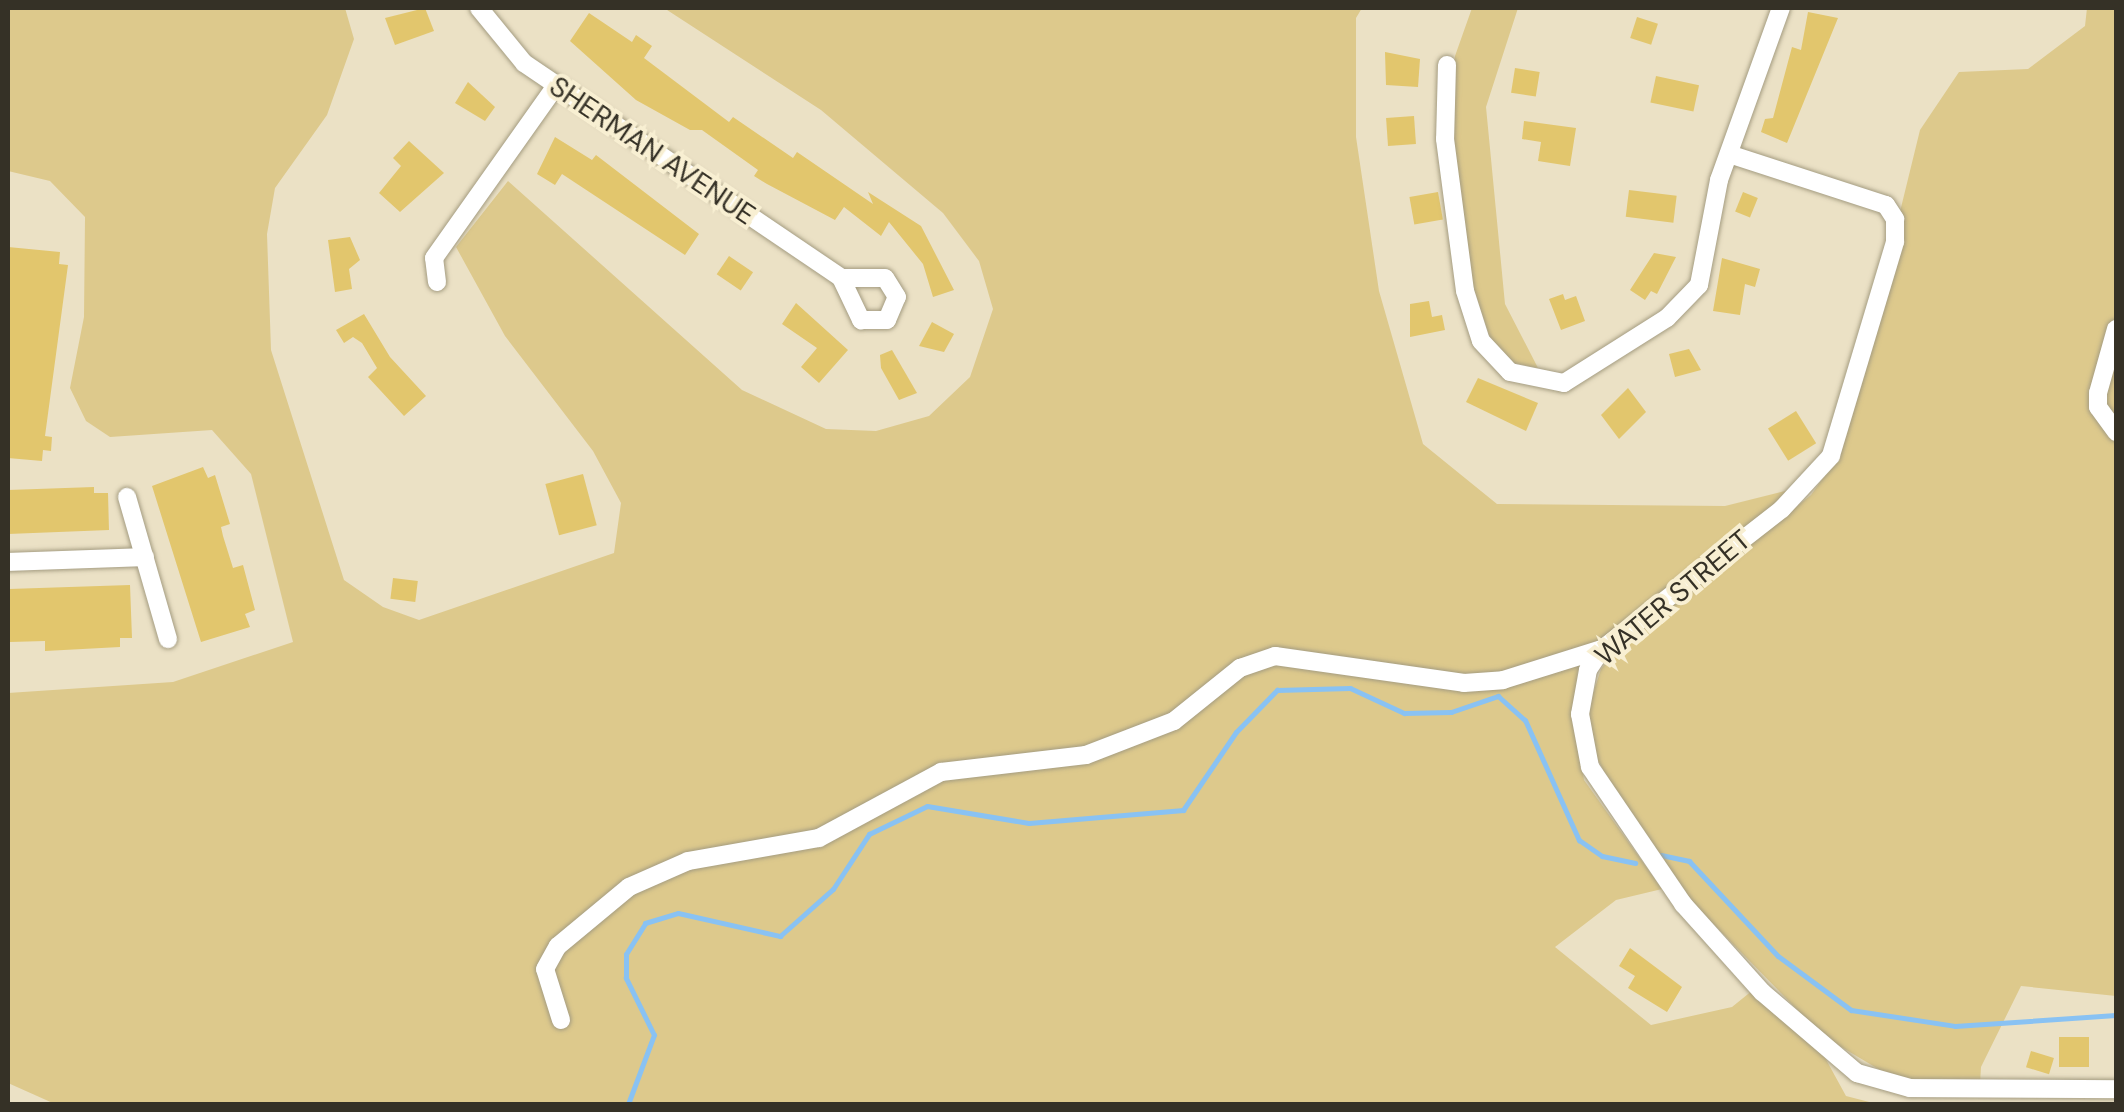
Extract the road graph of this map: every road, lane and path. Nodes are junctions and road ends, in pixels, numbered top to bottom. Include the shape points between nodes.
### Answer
1 (479, 8) edge
2 (1781, 8) edge
3 (1447, 64) dead end
4 (556, 86) junction
5 (1729, 154) junction
6 (841, 278) dead end
7 (437, 282) dead end
8 (2116, 329) edge
9 (2116, 432) edge
10 (127, 496) dead end
11 (145, 557) junction
12 (8, 562) edge
13 (168, 639) dead end
14 (1602, 650) junction
15 (562, 1020) dead end
16 (2116, 1089) edge

1 - 4 street, SHERMAN AVENUE via 524,63
2 - 5 street
3 - 5 street via 1442,101 1465,291 1491,359 1524,379 1570,382 1687,302 1702,276
4 - 6 street, SHERMAN AVENUE
4 - 7 street via 434,258
5 - 14 street, WATER STREET via 1886,205 1895,219 1895,242 1845,425 1819,473 1718,562
8 - 9 street via 2098,407
10 - 11 street
11 - 12 street
11 - 13 street
14 - 15 street via 1503,680 1464,683 1275,656 1240,668 1174,721 1086,755 941,772 818,838 688,861 629,887 558,946 545,969
14 - 16 street, WATER STREET via 1588,670 1580,714 1600,786 1683,904 1810,1035 1858,1072 1910,1088

